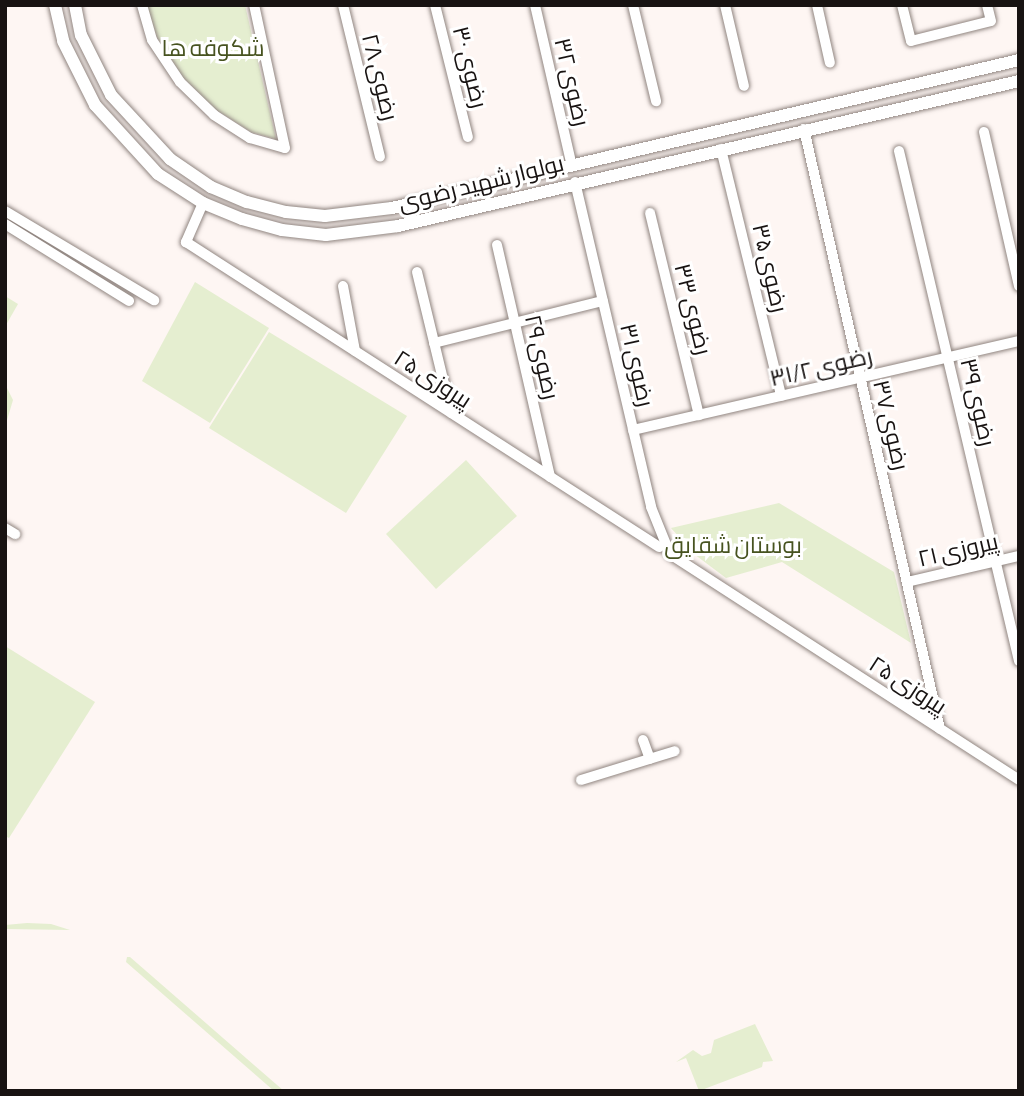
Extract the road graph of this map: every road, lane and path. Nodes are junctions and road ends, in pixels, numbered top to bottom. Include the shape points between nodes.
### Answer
1 (55, 5) edge
2 (75, 5) edge
3 (142, 5) edge
4 (254, 5) edge
5 (343, 5) edge
6 (435, 5) edge
7 (535, 5) edge
8 (634, 5) edge
9 (725, 5) edge
10 (817, 5) edge
11 (902, 5) edge
12 (987, 5) edge
13 (1019, 60) edge
14 (830, 63) dead end
15 (1017, 83) edge
16 (744, 86) dead end
17 (656, 101) dead end
18 (804, 130) junction
19 (984, 132) dead end
20 (468, 137) dead end
21 (721, 149) junction
22 (899, 151) dead end
23 (380, 158) dead end
24 (572, 166) junction
25 (575, 182) junction
26 (202, 203) junction
27 (5, 211) edge
28 (650, 213) dead end
29 (5, 224) edge
30 (497, 245) dead end
31 (417, 272) dead end
32 (343, 286) dead end
33 (1019, 286) edge
34 (154, 300) dead end
35 (128, 301) dead end
36 (603, 301) junction
37 (515, 323) junction
38 (1019, 341) edge
39 (434, 343) junction
40 (355, 351) junction
41 (947, 357) junction
42 (860, 377) junction
43 (780, 396) junction
44 (451, 413) junction
45 (699, 415) junction
46 (633, 430) junction
47 (550, 477) junction
48 (5, 527) edge
49 (15, 534) dead end
50 (659, 547) dead end
51 (670, 554) joint
52 (1019, 556) edge
53 (995, 561) junction
54 (907, 582) junction
55 (1019, 661) edge
56 (940, 729) junction
57 (643, 740) dead end
58 (675, 751) dead end
59 (650, 759) junction
60 (581, 780) dead end
61 (1019, 780) edge

1 - 26 street, بولوار شهید رضوی via 63,41 95,105 158,174
2 - 24 street, بولوار شهید رضوی via 92,62 134,125 170,159 211,187 247,202 299,214 366,213
3 - 4 street via 152,40 180,82 214,115 250,138 285,148
5 - 23 street, رضوی ۲۸
6 - 20 street, رضوی ۳۰
7 - 24 street, رضوی ۳۲
8 - 17 street
9 - 16 street
10 - 14 street
11 - 12 street via 911,41 991,21
13 - 24 street, بولوار شهید رضوی
15 - 18 street, بولوار شهید رضوی
18 - 21 street, بولوار شهید رضوی
18 - 42 street, رضوی ۳۷
19 - 33 street
21 - 25 street, بولوار شهید رضوی
21 - 43 street, رضوی ۳۵
22 - 41 street, رضوی ۳۹
24 - 25 street
25 - 26 street, بولوار شهید رضوی via 398,226 326,234 282,230
25 - 36 street, رضوی ۳۱
26 - 40 street, پیروزی ۲۵ via 186,242
27 - 34 street
28 - 45 street, رضوی ۳۳
29 - 35 street
30 - 37 street, رضوی ۲۹
31 - 39 street
32 - 40 street
36 - 37 street
36 - 46 street, رضوی ۳۱
37 - 39 street
37 - 47 street, رضوی ۲۹
38 - 41 street, رضوی ۳۱/۲
39 - 44 street
40 - 44 street, پیروزی ۲۵
41 - 42 street, رضوی ۳۱/۲
41 - 53 street, رضوی ۳۹
42 - 43 street, رضوی ۳۱/۲
42 - 54 street, رضوی ۳۷
43 - 45 street, رضوی ۳۱/۲
44 - 47 street, پیروزی ۲۵
45 - 46 street, رضوی ۳۱/۲
46 - 51 street, رضوی ۳۱ via 651,507
47 - 50 street, پیروزی ۲۵
48 - 49 street
51 - 56 street, پیروزی ۲۵
52 - 53 street, پیروزی ۲۱
53 - 54 street, پیروزی ۲۱
53 - 55 street, رضوی ۳۹
54 - 56 street, رضوی ۳۷
56 - 61 street, پیروزی ۲۵
57 - 59 street
58 - 59 street
59 - 60 street

